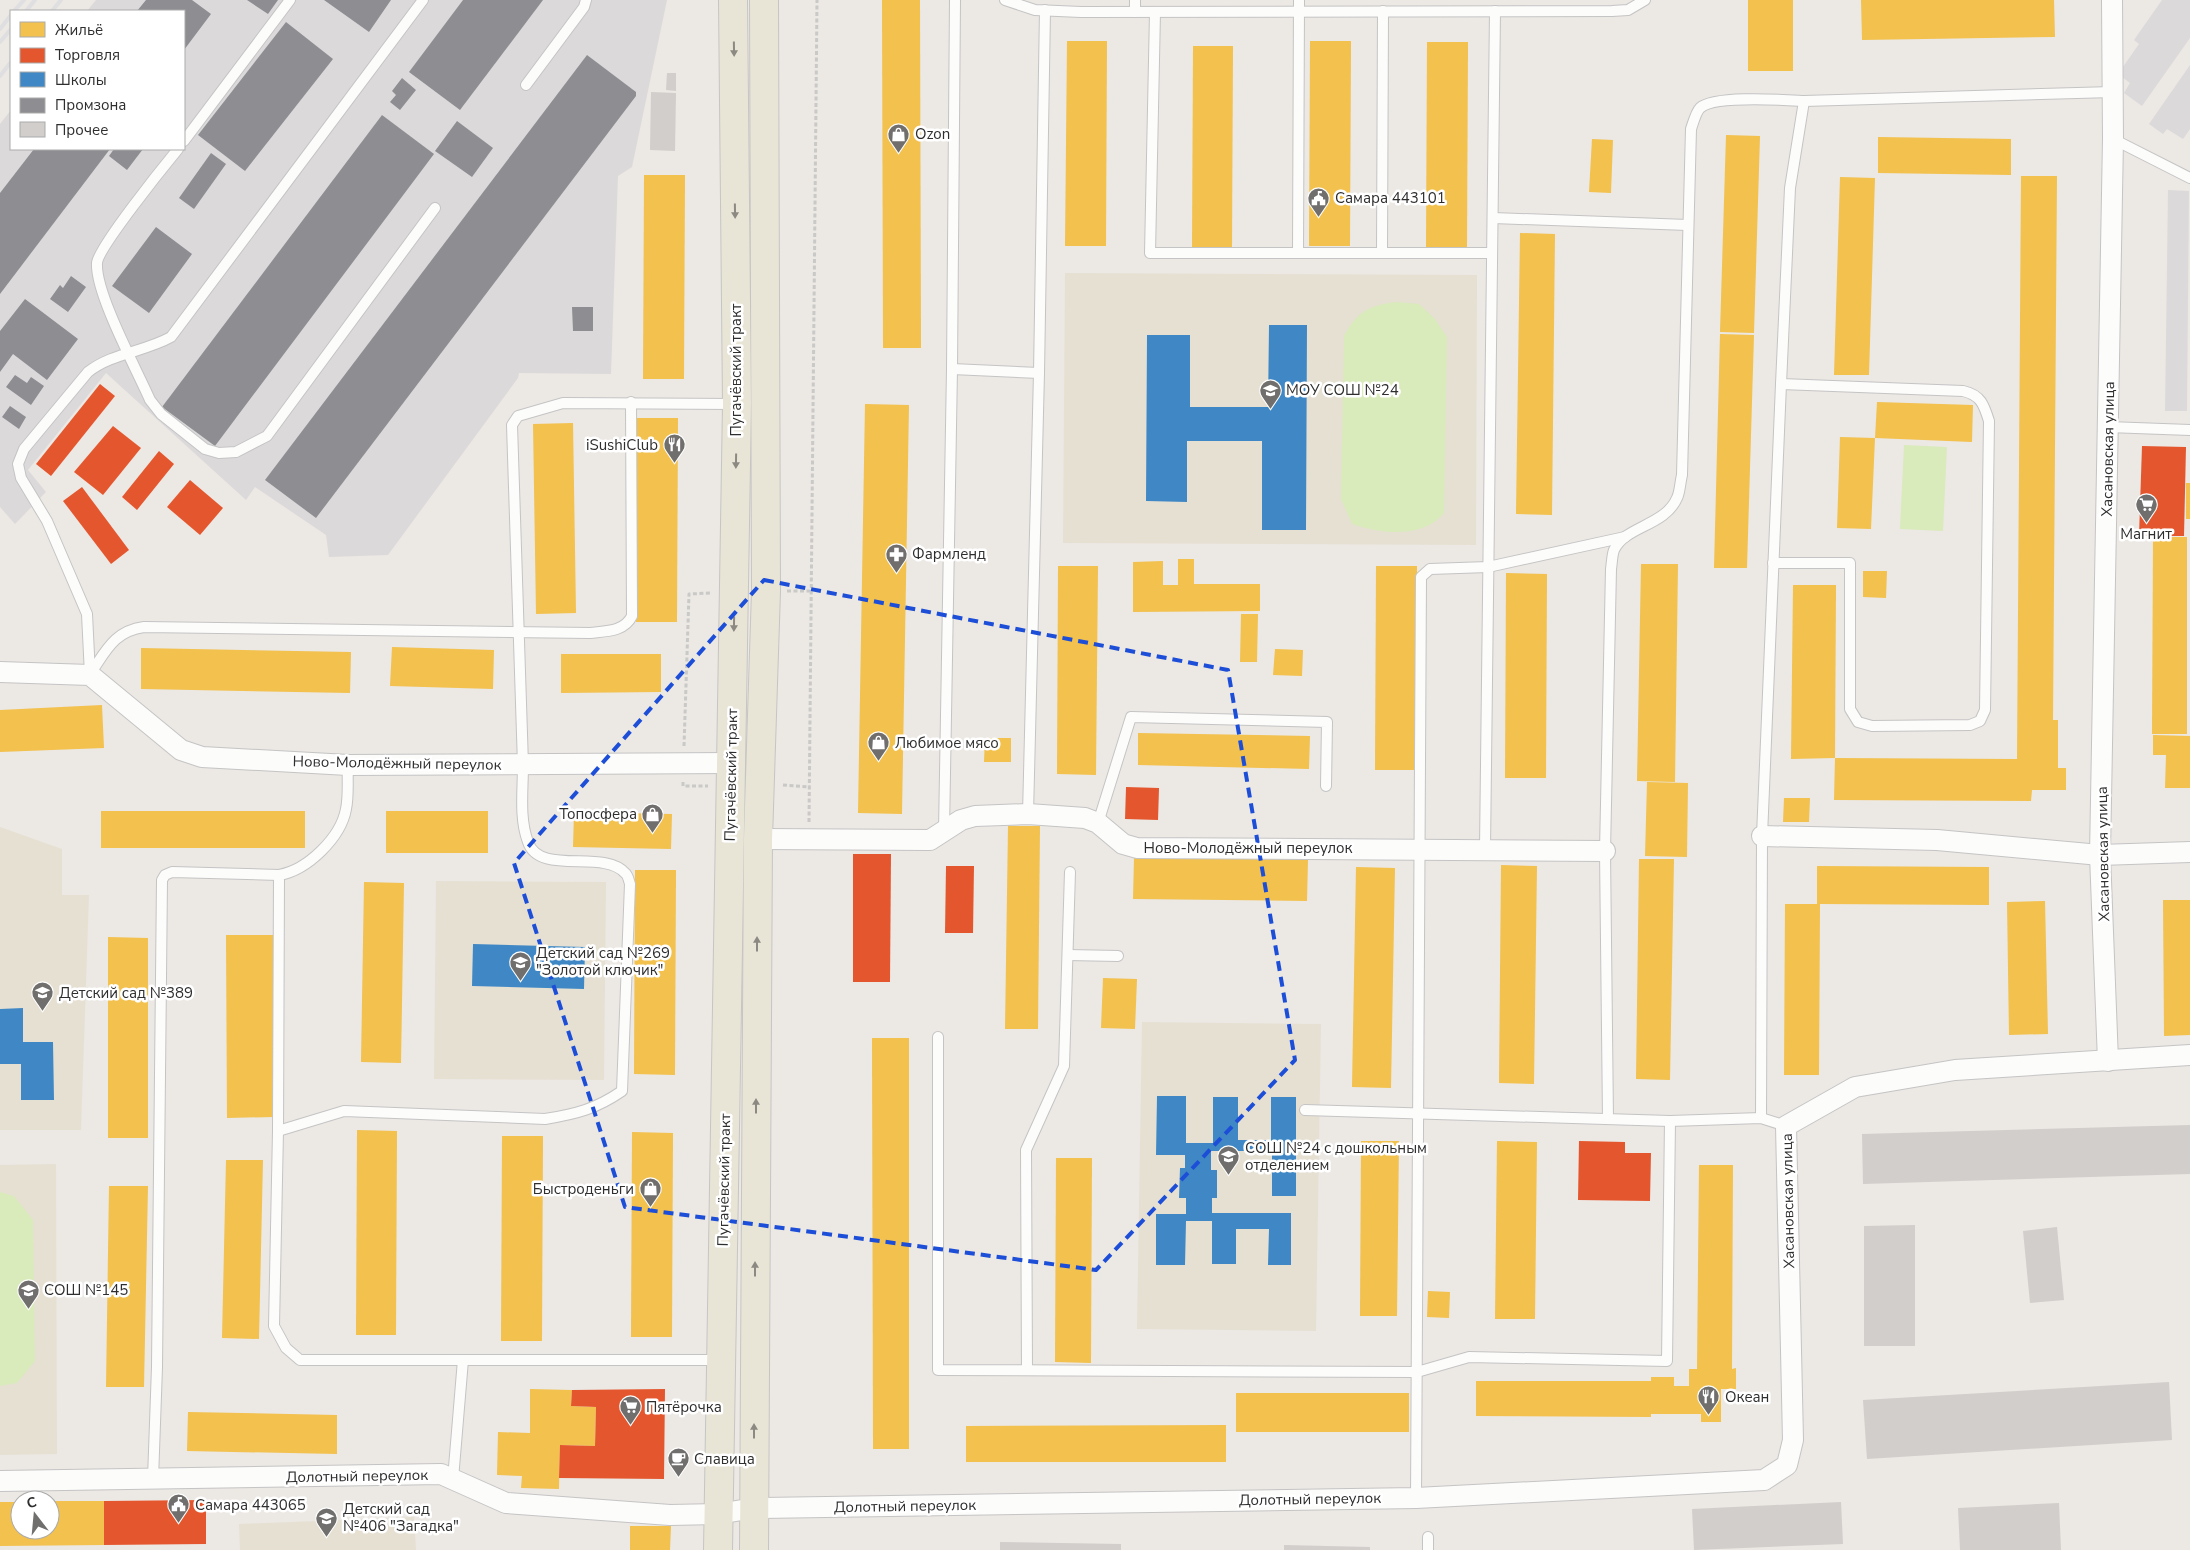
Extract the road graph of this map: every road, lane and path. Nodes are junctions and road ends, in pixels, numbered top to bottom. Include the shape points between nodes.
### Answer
1 (290, 0) edge
2 (423, 0) edge
3 (586, 0) edge
4 (733, 0) edge
5 (764, 0) edge
6 (816, 0) edge
7 (955, 0) edge
8 (1005, 0) edge
9 (1135, 0) edge
10 (1210, 0) edge
11 (1299, 0) edge
12 (1645, 0) edge
13 (2112, 0) edge
14 (1045, 10) junction
15 (1495, 11) junction
16 (1135, 12) junction
17 (1155, 12) junction
18 (1210, 12) junction
19 (1299, 12) junction
20 (1383, 12) junction
21 (526, 85) dead end
22 (2113, 92) junction
23 (1804, 101) junction
24 (185, 140) edge
25 (2113, 140) junction
26 (177, 150) edge
27 (2190, 178) edge
28 (435, 208) dead end
29 (1493, 218) junction
30 (1688, 225) junction
31 (1298, 252) junction
32 (1382, 253) junction
33 (1492, 253) junction
34 (129, 353) junction
35 (952, 369) junction
36 (1040, 373) junction
37 (1781, 384) junction
38 (631, 402) junction
39 (737, 404) junction
40 (2108, 427) junction
41 (2190, 430) edge
42 (1625, 536) junction
43 (1774, 563) junction
44 (1488, 567) junction
45 (518, 631) junction
46 (0, 672) edge
47 (90, 675) junction
48 (732, 763) junction
49 (348, 765) junction
50 (523, 765) junction
51 (782, 785) dead end
52 (683, 786) dead end
53 (714, 786) dead end
54 (1326, 786) dead end
55 (810, 787) junction
56 (1028, 814) junction
57 (1098, 823) junction
58 (944, 832) junction
59 (1762, 836) junction
60 (758, 839) junction
61 (809, 840) junction
62 (1418, 849) junction
63 (1485, 849) junction
64 (1605, 851) junction
65 (2190, 852) edge
66 (2100, 855) junction
67 (1070, 872) dead end
68 (279, 875) junction
69 (1068, 955) junction
70 (1118, 956) dead end
71 (938, 1037) dead end
72 (2190, 1054) edge
73 (2108, 1061) junction
74 (1305, 1110) dead end
75 (1418, 1113) junction
76 (1762, 1118) junction
77 (1608, 1119) junction
78 (1670, 1121) junction
79 (1786, 1126) junction
80 (278, 1131) junction
81 (463, 1360) junction
82 (722, 1360) junction
83 (1027, 1370) junction
84 (1417, 1372) junction
85 (1793, 1440) joint
86 (153, 1479) junction
87 (453, 1480) junction
88 (0, 1481) edge
89 (1416, 1498) junction
90 (754, 1508) junction
91 (718, 1514) junction
92 (1428, 1537) dead end
93 (718, 1550) edge
94 (754, 1550) edge
95 (1428, 1550) edge

1 - 24 lane
2 - 34 lane via 181,326 156,346
3 - 21 lane
4 -> 39 main road, Пугачёвский тракт
5 - 60 main road, Пугачёвский тракт via 766,591
6 - 55 path
7 - 35 lane
8 - 14 lane
9 - 16 lane
10 - 18 lane
11 - 19 lane
12 - 15 lane via 1628,10
13 - 22 street, Хасановская улица
14 - 16 lane
14 - 36 lane
15 - 20 lane
15 - 29 lane
16 - 17 lane
17 - 18 lane
17 - 31 lane via 1150,252
18 - 19 lane
19 - 20 lane
19 - 31 lane
20 - 32 lane
22 - 23 lane
22 - 25 street, Хасановская улица
23 - 30 lane via 1711,102 1700,108 1690,129
23 - 37 lane via 1790,188
25 - 27 lane
25 - 40 street, Хасановская улица
26 - 34 lane via 111,237 97,261 99,285
28 - 34 lane via 267,436 253,445 236,452 219,453 205,449 161,414 150,400
29 - 30 lane
29 - 33 lane
30 - 42 lane via 1682,475 1677,499 1664,515
31 - 32 lane
32 - 33 lane
33 - 44 lane
34 - 47 lane via 99,364 88,372 24,448 18,464 21,478 47,520 87,614
35 - 36 lane
35 - 58 lane
36 - 56 lane
37 - 43 lane
37 - 43 lane via 1963,391 1974,394 1984,403 1989,431 1985,710 1980,721 1970,725 1872,726 1858,722 1850,709 1850,563
38 - 39 lane
38 - 45 lane via 563,404 530,412 514,420 511,429
38 - 45 lane via 632,616 628,624 607,631
39 -> 48 main road, Пугачёвский тракт
40 - 41 lane
40 - 66 street, Хасановская улица
42 - 44 lane
42 - 64 lane via 1614,550 1611,569
43 - 59 lane
44 - 62 lane via 1430,569 1421,577
44 - 63 lane
45 - 47 lane via 144,627 119,635
45 - 50 lane
46 - 47 street
47 - 49 street, Ново-Молодёжный переулок via 181,750 202,757
48 - 50 street, Ново-Молодёжный переулок
48 - 82 main road, Пугачёвский тракт
49 - 50 street, Ново-Молодёжный переулок
49 - 68 lane via 346,808 339,830 314,857 291,873
50 - 80 lane via 523,820 528,843 534,853 545,858 608,864 625,873 630,884 622,1091 602,1105 576,1114 545,1119 344,1111
51 - 55 path
52 - 53 path
54 - 57 lane via 1327,722 1130,717
55 - 61 path
56 - 57 street, Ново-Молодёжный переулок via 1085,818
56 - 58 street, Ново-Молодёжный переулок via 975,816
57 - 62 street, Ново-Молодёжный переулок via 1123,844 1137,848
58 - 61 street, Ново-Молодёжный переулок via 930,840
59 - 66 street via 1937,840
59 - 76 lane
60 - 61 street, Ново-Молодёжный переулок
90 -> 60 main road, Пугачёвский тракт
62 - 63 street, Ново-Молодёжный переулок
62 - 75 lane
63 - 64 street, Ново-Молодёжный переулок
64 - 77 lane
65 - 66 street
66 - 73 street, Хасановская улица
67 - 69 lane
68 - 80 lane
68 - 86 lane via 172,872 162,880
69 - 70 lane
69 - 83 lane via 1064,1066 1026,1150
71 - 83 lane via 938,1370
72 - 73 street
73 - 79 street, Хасановская улица via 1955,1070 1856,1087
74 - 75 lane
75 - 77 lane
75 - 84 lane
76 - 78 lane
76 - 79 lane
77 - 78 lane
78 - 84 lane via 1667,1361 1468,1357
79 - 85 street, Хасановская улица
80 - 81 lane via 274,1326 286,1348 300,1360
81 - 82 lane
81 - 87 lane
82 - 91 main road, Пугачёвский тракт
83 - 84 lane
84 - 89 lane
85 - 89 street, Долотный переулок via 1786,1464 1764,1480
86 - 87 street, Долотный переулок via 441,1474
86 - 88 street, Долотный переулок
87 - 91 street, Долотный переулок via 506,1503 670,1515
89 - 90 street, Долотный переулок
90 - 91 street, Долотный переулок
90 - 94 main road, Пугачёвский тракт
91 - 93 main road, Пугачёвский тракт
92 - 95 lane

